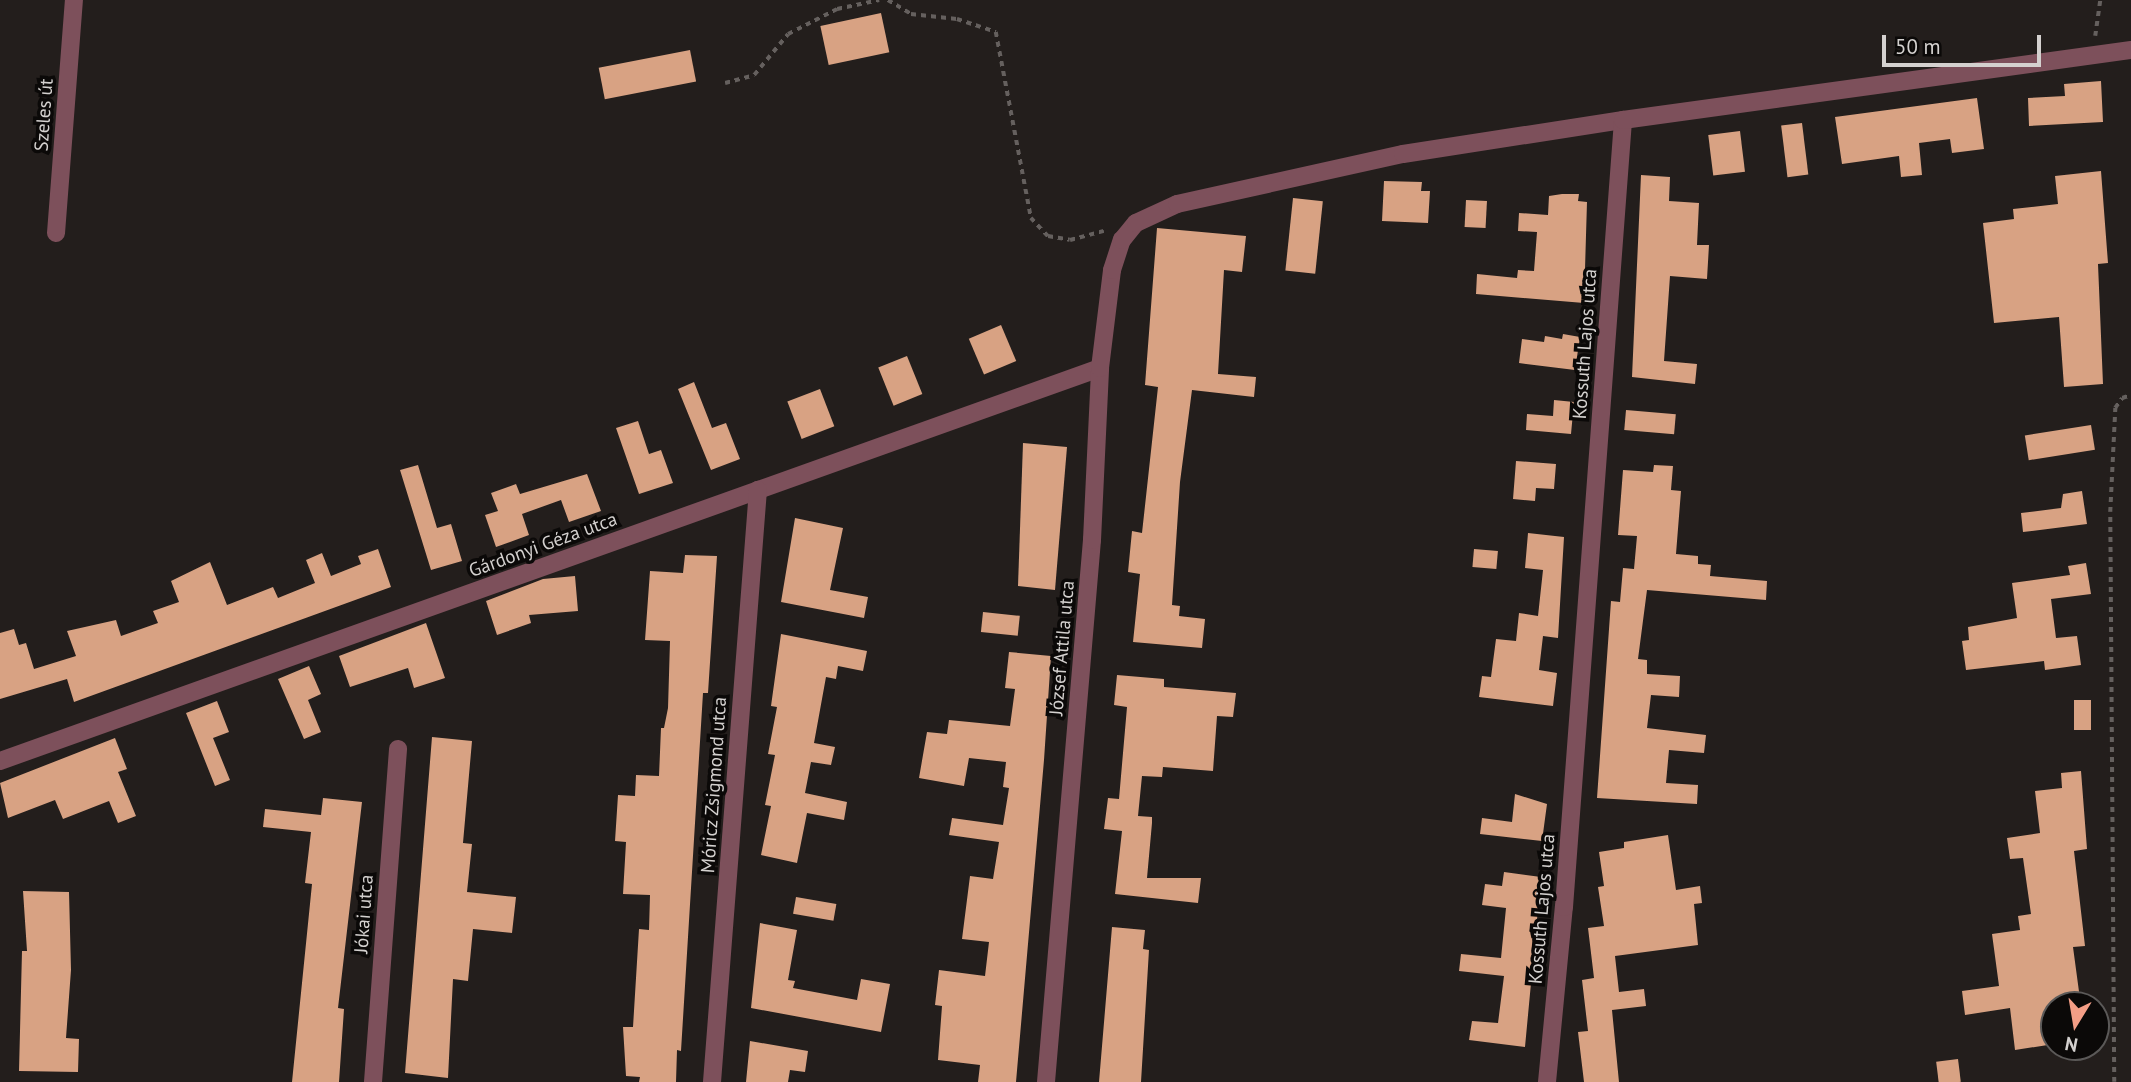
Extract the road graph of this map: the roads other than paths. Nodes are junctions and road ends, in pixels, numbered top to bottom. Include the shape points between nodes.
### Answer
1 (74, 0) edge
2 (2131, 50) edge
3 (1623, 120) junction
4 (56, 233) dead end
5 (1100, 368) junction
6 (758, 490) junction
7 (398, 749) dead end
8 (0, 761) edge
9 (373, 1082) edge
10 (712, 1082) edge
11 (1046, 1082) edge
12 (1546, 1082) edge

1 - 4 street, Szeles út
2 - 3 street
3 - 5 street, József Attila utca via 1391,156 1177,204 1136,223 1122,240 1112,270
3 - 12 street, Kossuth Lajos utca via 1564,907
5 - 6 street, Gárdonyi Géza utca
5 - 11 street, József Attila utca via 1092,540
6 - 8 street, Gárdonyi Géza utca
6 - 10 street, Móricz Zsigmond utca
7 - 9 street, Jókai utca

